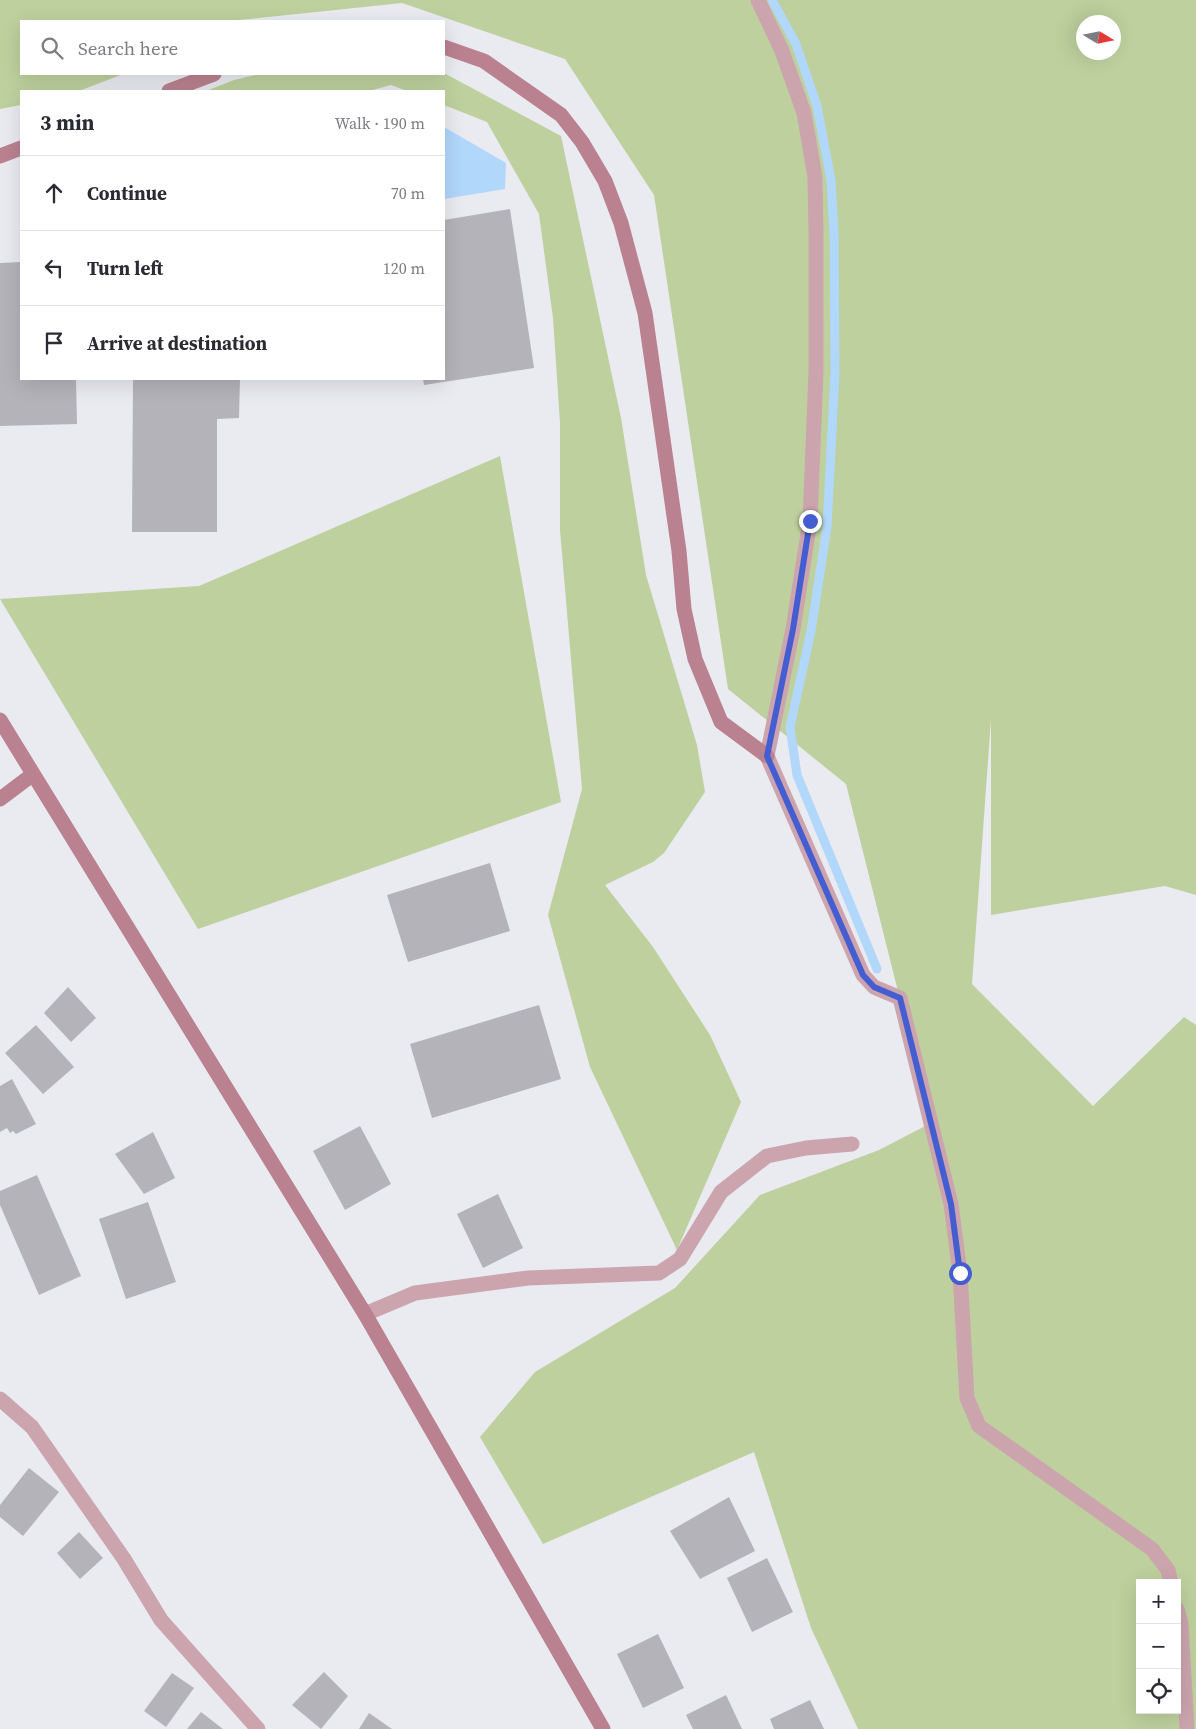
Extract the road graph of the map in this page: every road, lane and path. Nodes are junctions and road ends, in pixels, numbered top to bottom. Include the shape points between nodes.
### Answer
1 (758, 0) edge
2 (445, 47) edge
3 (211, 75) edge
4 (172, 90) edge
5 (20, 148) edge
6 (0, 156) edge
7 (0, 720) edge
8 (767, 756) junction
9 (32, 774) junction
10 (0, 799) edge
11 (852, 1144) dead end
12 (365, 1314) junction
13 (0, 1398) edge
14 (1170, 1579) edge
15 (1181, 1624) edge
16 (258, 1729) edge
17 (602, 1729) edge
18 (1187, 1729) edge

1 - 8 street via 782,52 804,113 814,176 816,233 816,372 810,521 793,629
2 - 8 street via 484,61 561,115 605,181 621,223 645,312 684,609 695,659 721,722
3 - 4 street
5 - 6 street
7 - 9 street
8 - 14 street via 863,975 874,987 900,998 951,1204 960,1273 967,1398 979,1426 1152,1549 1168,1570
9 - 10 street
9 - 12 street
11 - 12 street via 767,1156 721,1192 680,1259 659,1273 528,1278 415,1293
12 - 17 street
13 - 16 street via 32,1427 124,1559 161,1620
15 - 18 street

